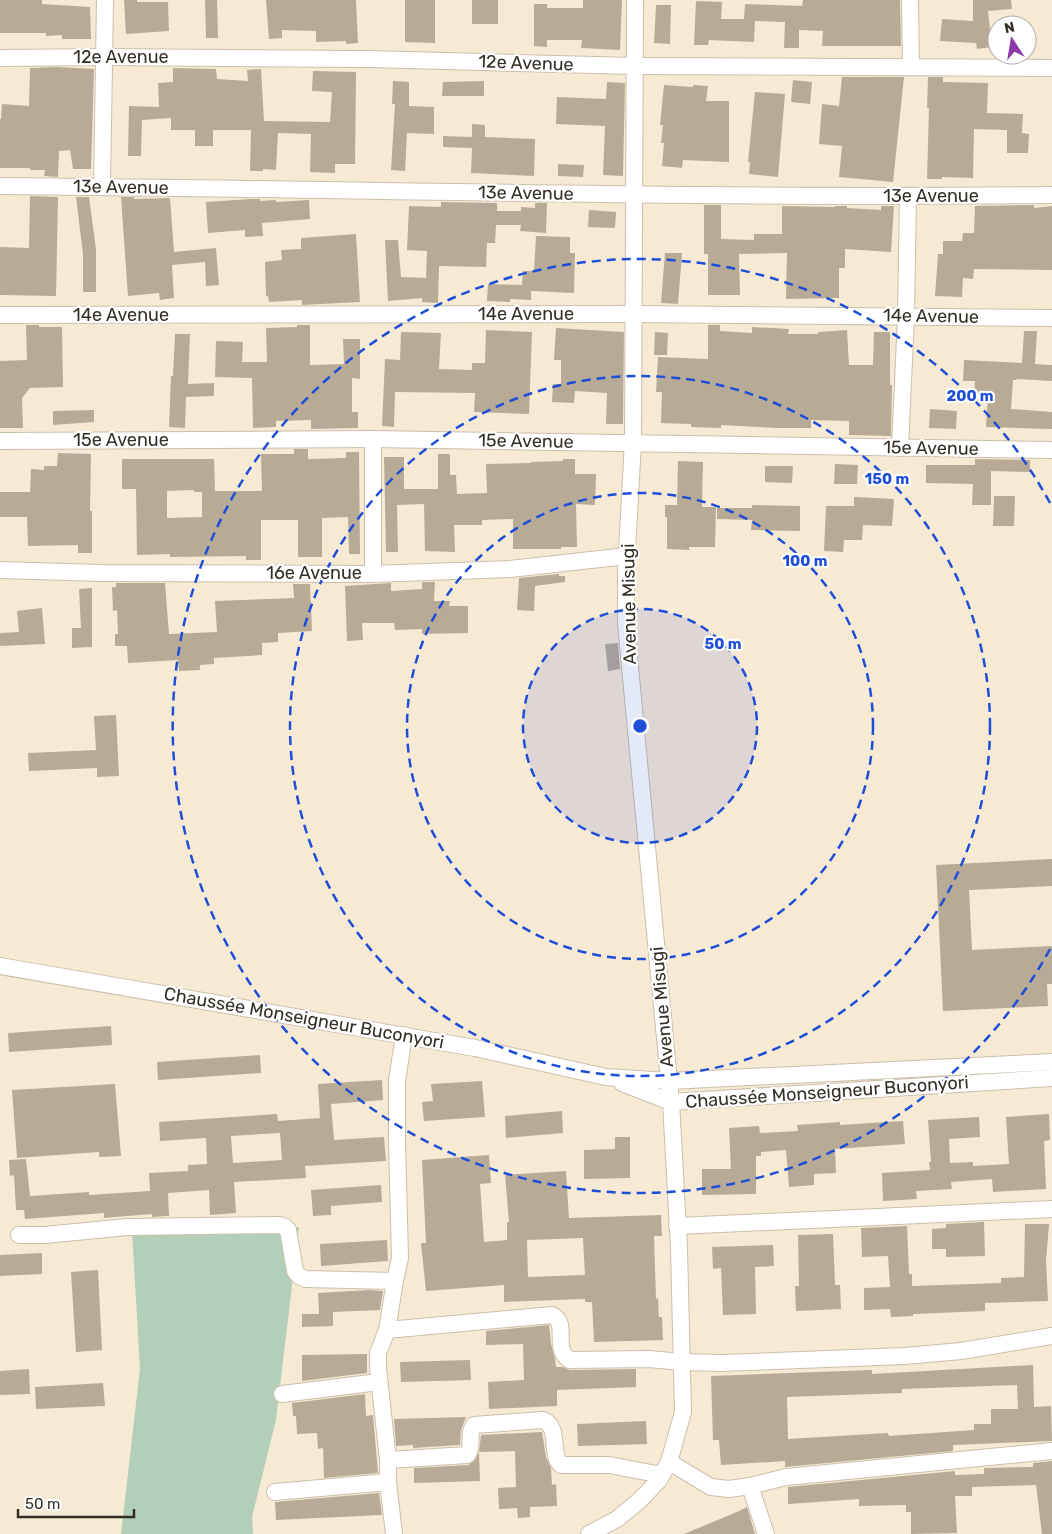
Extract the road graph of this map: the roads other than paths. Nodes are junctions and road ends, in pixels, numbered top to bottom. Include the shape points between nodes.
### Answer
1 (105, 0) edge
2 (635, 0) edge
3 (910, 0) edge
4 (105, 57) junction
5 (0, 58) edge
6 (634, 66) junction
7 (911, 67) junction
8 (1052, 68) edge
9 (0, 186) edge
10 (102, 187) junction
11 (635, 194) junction
12 (1052, 195) edge
13 (908, 196) junction
14 (634, 314) junction
15 (0, 315) edge
16 (906, 316) junction
17 (1052, 318) edge
18 (373, 439) junction
19 (0, 441) edge
20 (633, 442) junction
21 (900, 448) junction
22 (1052, 450) edge
23 (626, 562) junction
24 (0, 570) edge
25 (373, 574) junction
26 (0, 966) edge
27 (404, 1035) junction
28 (1051, 1070) edge
29 (606, 1077) junction
30 (669, 1081) junction
31 (671, 1102) junction
32 (1052, 1209) edge
33 (677, 1226) junction
34 (19, 1236) dead end
35 (395, 1281) junction
36 (387, 1330) junction
37 (1052, 1336) edge
38 (682, 1362) junction
39 (378, 1382) junction
40 (282, 1394) dead end
41 (1052, 1451) edge
42 (388, 1460) junction
43 (666, 1468) junction
44 (388, 1482) junction
45 (750, 1486) junction
46 (275, 1492) dead end
47 (394, 1534) edge
48 (589, 1534) edge
49 (766, 1534) edge

1 - 4 street
2 - 6 street, Avenue Misugi
3 - 7 street
4 - 5 street, 12e Avenue
4 - 6 street, 12e Avenue via 368,58
4 - 10 street
6 - 7 street, 12e Avenue
6 - 11 street, Avenue Misugi
7 - 8 street, 12e Avenue
9 - 10 street, 13e Avenue
10 - 11 street, 13e Avenue
11 - 13 street, 13e Avenue
11 - 14 street, Avenue Misugi
12 - 13 street, 13e Avenue
13 - 16 street
14 - 15 street, 14e Avenue
14 - 16 street, 14e Avenue
14 - 20 street, Avenue Misugi
16 - 17 street, 14e Avenue
16 - 21 street
18 - 19 street, 15e Avenue
18 - 20 street, 15e Avenue
18 - 25 street
20 - 21 street, 15e Avenue
20 - 23 street, Avenue Misugi
21 - 22 street, 15e Avenue
23 - 25 street, 16e Avenue
23 - 30 street, Avenue Misugi via 626,624
24 - 25 street, 16e Avenue
26 - 27 street, Chaussée Monseigneur Buconyori
27 - 29 street, Chaussée Monseigneur Buconyori
27 - 35 street via 397,1081 401,1241
28 - 30 street, Chaussée Monseigneur Buconyori
28 - 31 street, Chaussée Monseigneur Buconyori
29 - 30 street, Chaussée Monseigneur Buconyori
29 - 31 street, Chaussée Monseigneur Buconyori
30 - 31 street, Avenue Misugi
31 - 33 street, Avenue Misugi
32 - 33 street
33 - 38 street, Avenue Misugi
34 - 35 street via 127,1227 280,1225 288,1230 294,1271 305,1279
35 - 36 street
36 - 38 street via 552,1315 560,1322 561,1350 570,1360
36 - 39 street via 378,1353
37 - 38 street via 961,1351 905,1356
38 - 43 street, Avenue Misugi via 683,1412
39 - 40 street
39 - 42 street
41 - 45 street via 786,1477
42 - 43 street via 467,1455 474,1425 543,1420 552,1427 557,1461 561,1465
42 - 44 street
43 - 45 street via 711,1487
43 - 48 street, Avenue Misugi via 659,1480 617,1519
44 - 46 street
44 - 47 street
45 - 49 street

